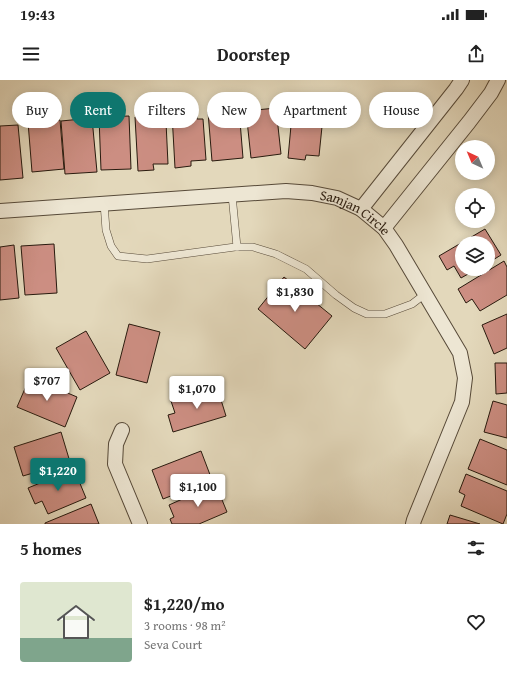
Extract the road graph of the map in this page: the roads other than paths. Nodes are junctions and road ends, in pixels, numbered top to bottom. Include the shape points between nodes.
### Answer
1 (462, 80) edge
2 (498, 80) edge
3 (232, 195) junction
4 (104, 204) junction
5 (361, 208) junction
6 (0, 210) edge
7 (384, 228) junction
8 (237, 247) junction
9 (425, 294) junction
10 (122, 430) dead end
11 (140, 524) edge
12 (413, 524) edge

1 - 5 street
2 - 7 street via 469,122
3 - 4 street, Samjan Circle
3 - 5 street, Samjan Circle via 286,191 312,193 337,198
3 - 8 lane
4 - 6 street, Samjan Circle
4 - 8 lane via 106,230 111,246 118,256 147,259
5 - 7 street, Samjan Circle
7 - 9 street, Samjan Circle
8 - 9 lane via 253,247 276,254 306,269 354,308 367,314 385,314 412,304
9 - 12 street, Samjan Circle via 460,352 465,378 462,402
10 - 11 street via 116,444 115,464

